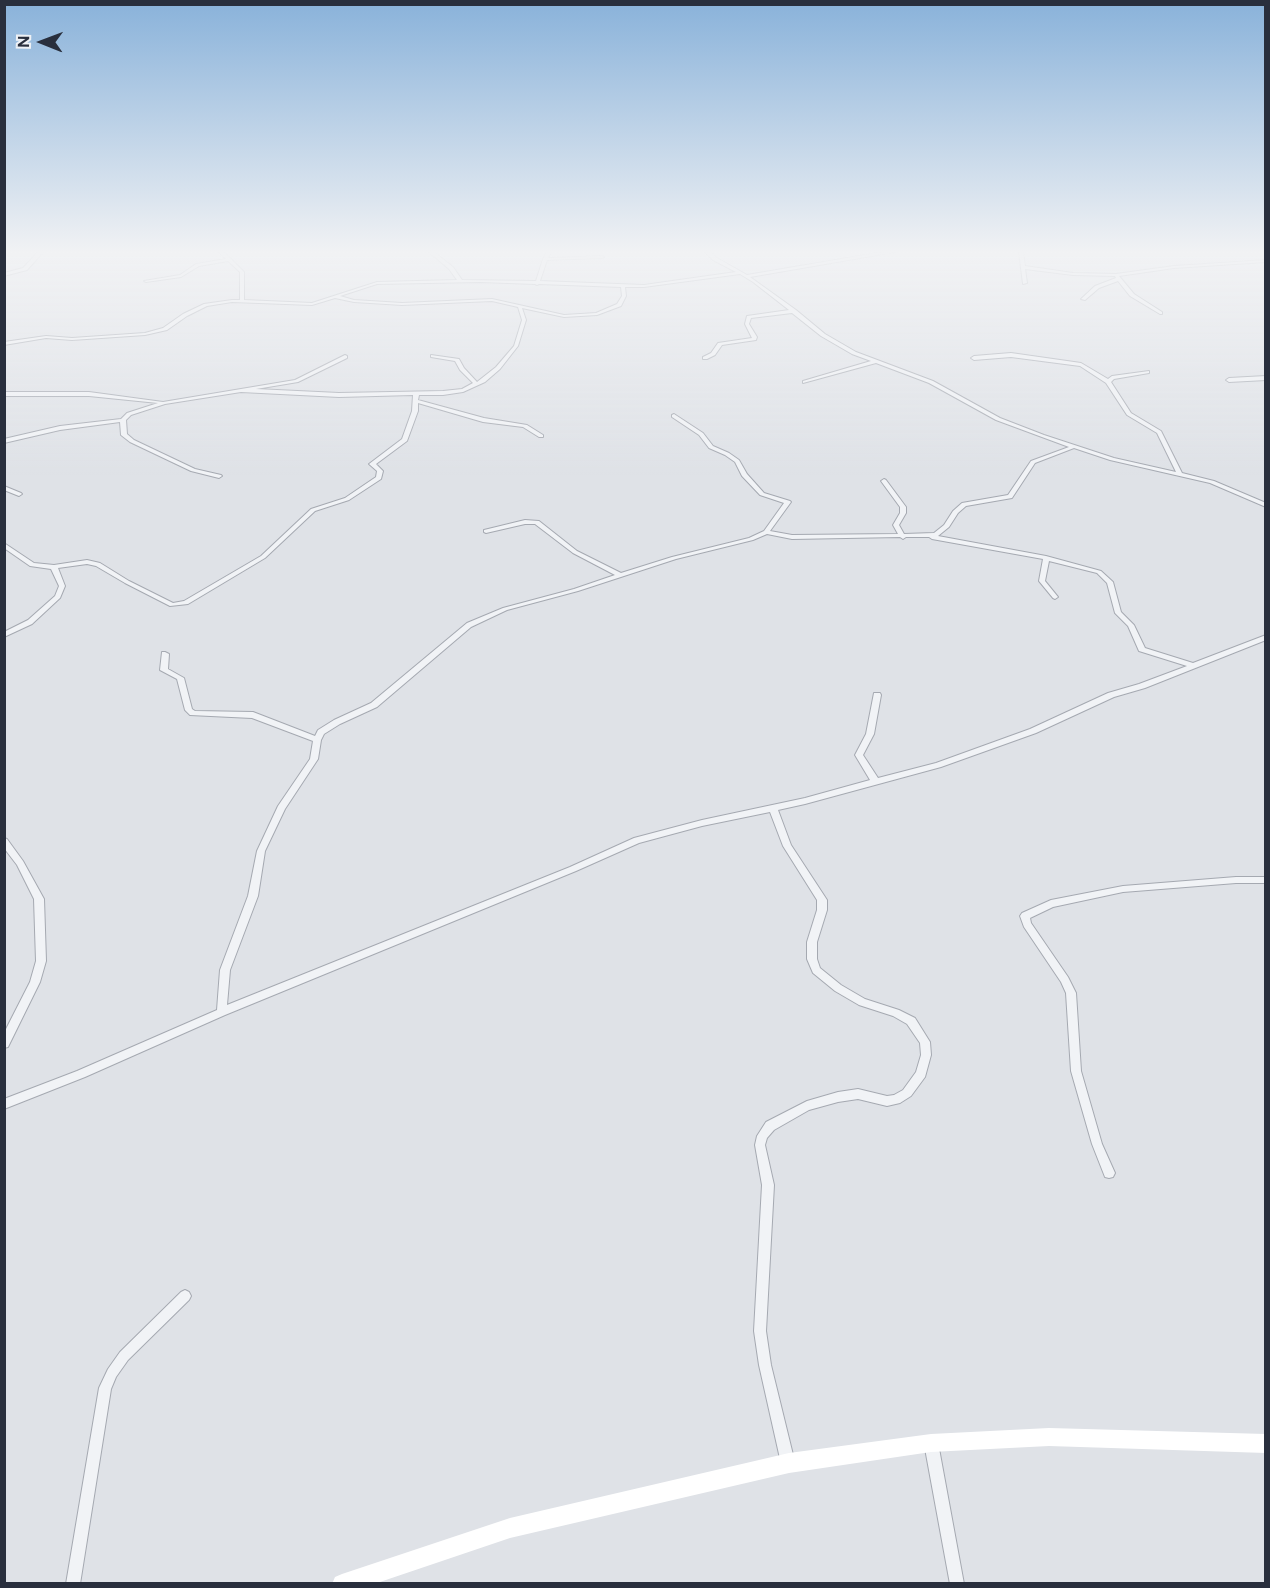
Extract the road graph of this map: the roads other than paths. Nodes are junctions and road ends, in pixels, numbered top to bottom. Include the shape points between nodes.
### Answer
1 (169, 326) edge
2 (522, 326) edge
3 (748, 326) edge
4 (813, 326) edge
5 (4, 344) edge
6 (433, 356) dead end
7 (345, 357) dead end
8 (705, 358) dead end
9 (974, 358) dead end
10 (874, 362) junction
11 (1147, 372) dead end
12 (1266, 378) edge
13 (1228, 380) dead end
14 (805, 382) dead end
15 (1108, 382) junction
16 (477, 384) junction
17 (241, 390) junction
18 (4, 394) edge
19 (416, 397) junction
20 (164, 403) junction
21 (674, 416) dead end
22 (123, 420) junction
23 (541, 436) dead end
24 (4, 441) edge
25 (1073, 447) junction
26 (1179, 473) junction
27 (219, 476) dead end
28 (884, 482) dead end
29 (4, 488) edge
30 (19, 494) dead end
31 (1266, 506) edge
32 (486, 531) dead end
33 (766, 532) junction
34 (928, 536) junction
35 (903, 537) junction
36 (4, 545) edge
37 (1046, 558) junction
38 (54, 567) junction
39 (622, 576) junction
40 (1055, 597) dead end
41 (4, 635) edge
42 (1266, 637) edge
43 (165, 654) dead end
44 (1192, 665) junction
45 (877, 696) dead end
46 (317, 740) junction
47 (875, 782) junction
48 (773, 809) junction
49 (4, 841) edge
50 (1266, 880) edge
51 (222, 1012) junction
52 (4, 1044) edge
53 (4, 1104) edge
54 (1109, 1173) dead end
55 (185, 1296) dead end
56 (931, 1443) junction
57 (1266, 1444) edge
58 (789, 1463) junction
59 (73, 1584) edge
60 (342, 1584) edge
61 (957, 1584) edge

1 - 5 street via 145,334 46,337
2 - 16 street via 516,346 498,368
3 - 8 street via 754,339 720,344
4 - 10 street via 836,344
6 - 16 street via 457,360
7 - 17 street via 297,381
9 - 15 street via 1011,355 1081,365
10 - 14 street
10 - 25 street via 931,382 998,419
11 - 15 street
12 - 13 street
15 - 26 street via 1129,414 1159,432
16 - 19 street
17 - 19 street
17 - 20 street
18 - 20 street via 89,394
19 - 23 street via 473,418 525,426
19 - 38 street via 405,440 372,464 380,471 379,478 347,499 313,510 258,561 186,603 172,605 98,564 87,561
20 - 22 street via 129,414
21 - 33 street via 701,434 711,447 738,462 762,494 788,502
22 - 24 street via 54,429
22 - 27 street via 124,435 132,441 193,470
25 - 26 street
25 - 34 street via 1033,462 1010,496 964,504 940,532
26 - 31 street via 1227,487
28 - 35 street via 903,507 896,525
29 - 30 street
32 - 39 street via 537,522 575,552
33 - 35 street via 792,537
33 - 39 street
34 - 35 street
34 - 37 street
36 - 38 street via 32,566
37 - 40 street via 1042,581
37 - 44 street via 1080,565 1107,578 1118,613 1131,625 1142,649
38 - 41 street via 62,586 58,597 30,622
39 - 46 street via 506,609 469,625 374,705 328,727
42 - 44 street
43 - 46 street via 164,670 180,678 189,710 194,714 253,715
44 - 47 street via 979,751
45 - 47 street via 870,734 859,755
46 - 51 street via 314,759 281,808 261,851 250,905 225,970
47 - 48 street
48 - 51 street via 702,822 637,840
48 - 58 street via 787,846 822,900 812,942 816,970 862,1002 910,1021 925,1041 926,1055 921,1074 907,1093 896,1100 858,1094 838,1097 807,1106 770,1126 762,1136 760,1145 768,1185 760,1331
49 - 52 street via 39,899 41,961 35,982
50 - 54 street via 1123,889 1051,904 1025,916 1071,993 1076,1071
51 - 53 street
55 - 59 street via 124,1356 105,1388
56 - 57 main road via 1049,1437
56 - 58 main road
56 - 61 street
58 - 60 main road via 510,1528

